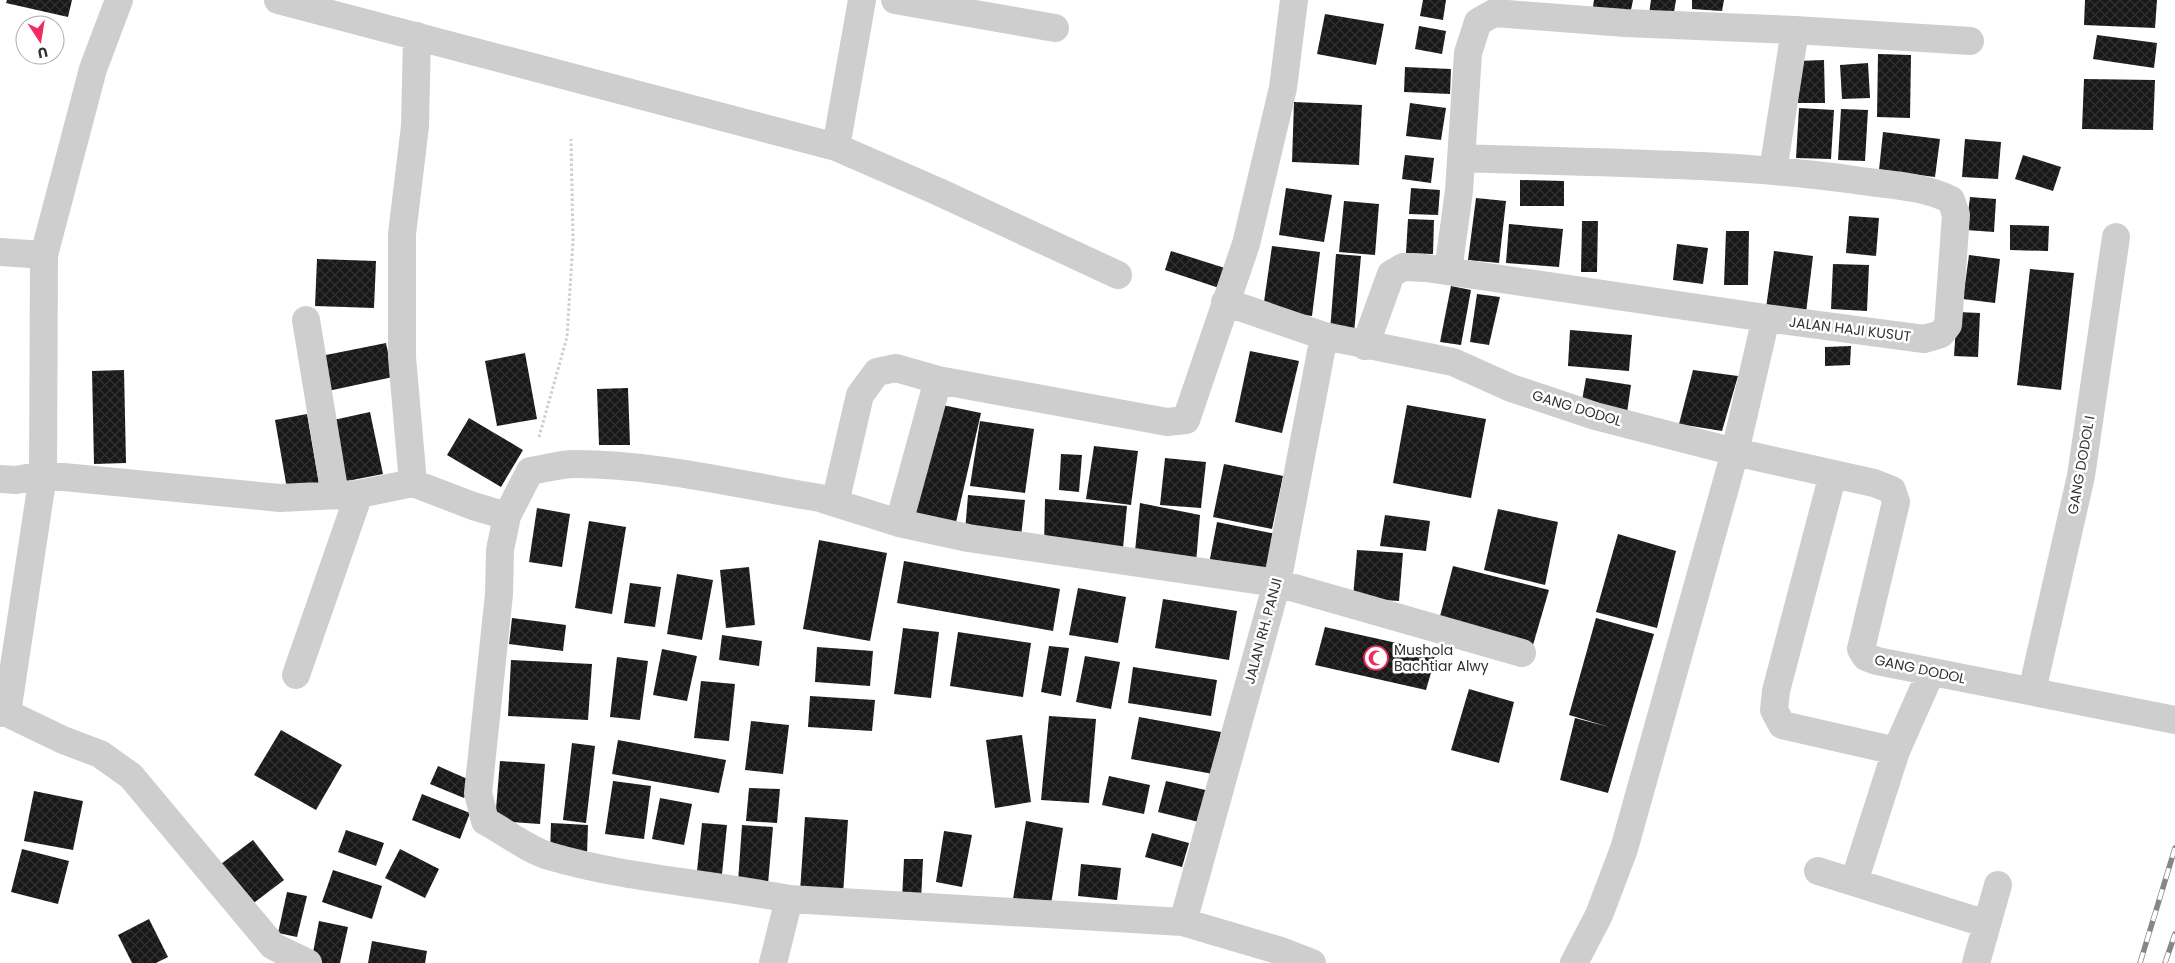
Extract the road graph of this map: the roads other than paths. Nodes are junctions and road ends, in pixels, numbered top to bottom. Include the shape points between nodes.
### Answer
1 (119, 0) edge
2 (278, 0) edge
3 (862, 0) edge
4 (895, 0) edge
5 (1294, 0) edge
6 (1055, 28) dead end
7 (1795, 30) junction
8 (417, 36) junction
9 (1970, 41) dead end
10 (836, 147) junction
11 (1461, 158) junction
12 (1773, 171) junction
13 (2116, 237) dead end
14 (0, 252) edge
15 (44, 255) junction
16 (1448, 271) junction
17 (1118, 276) dead end
18 (1225, 302) junction
19 (1766, 318) junction
20 (306, 320) dead end
21 (1324, 336) junction
22 (1365, 346) junction
23 (938, 380) junction
24 (1735, 452) junction
25 (1833, 474) junction
26 (44, 475) junction
27 (0, 479) edge
28 (413, 483) junction
29 (347, 495) junction
30 (835, 502) junction
31 (507, 516) junction
32 (899, 522) junction
33 (1277, 583) junction
34 (1522, 652) dead end
35 (1931, 672) junction
36 (296, 675) dead end
37 (2032, 691) junction
38 (3, 713) edge
39 (2175, 720) edge
40 (1896, 751) junction
41 (1818, 871) dead end
42 (1854, 882) junction
43 (1998, 885) dead end
44 (789, 899) junction
45 (1183, 922) junction
46 (1987, 924) junction
47 (269, 955) edge
48 (308, 963) edge
49 (773, 963) edge
50 (1312, 963) edge
51 (1574, 963) edge
52 (1976, 963) edge

1 - 15 street via 93,69
2 - 8 street
3 - 10 street
4 - 6 street
5 - 18 street via 1283,88 1246,244
7 - 9 street
7 - 11 street via 1625,23 1494,13 1478,22 1468,53
7 - 12 street
8 - 10 street
8 - 28 street via 415,126 402,234 402,356
10 - 17 street
11 - 12 street, JALAN HAJI KUSUT
11 - 16 street
12 - 19 street, JALAN HAJI KUSUT via 1915,189 1950,200 1956,215 1948,325 1941,334 1924,339
13 - 37 street, GANG DODOL I via 2081,476
14 - 15 street
15 - 26 street
16 - 19 street, JALAN HAJI KUSUT
16 - 22 street, JALAN HAJI KUSUT via 1403,267 1391,274
18 - 21 street, GANG DODOL
18 - 23 street via 1186,420 1168,422
19 - 24 street
20 - 29 street
21 - 22 street, GANG DODOL
21 - 33 street, JALAN RH. PANJI
22 - 24 street, GANG DODOL via 1453,362 1511,388 1595,416
23 - 30 street via 896,368 877,372 860,395
23 - 32 street
24 - 25 street, GANG DODOL
24 - 51 street via 1624,849 1599,915
25 - 35 street, GANG DODOL via 1892,490 1896,502 1861,649 1877,662
25 - 40 street via 1776,691 1774,710 1782,725
26 - 27 street
26 - 29 street via 280,498
26 - 38 street
28 - 29 street
28 - 31 street
29 - 36 street
30 - 31 street via 635,468 573,464 530,471
30 - 32 street
31 - 44 street via 500,550 499,594 478,792 485,821 546,855 611,870 731,887
32 - 33 street via 968,538
33 - 34 street
33 - 45 street, JALAN RH. PANJI
35 - 37 street, GANG DODOL
35 - 40 street
37 - 39 street, GANG DODOL
38 - 47 street via 100,754 131,776
40 - 42 street
41 - 42 street
42 - 46 street
43 - 46 street
44 - 45 street
44 - 49 street
45 - 50 street
46 - 52 street
47 - 48 street

